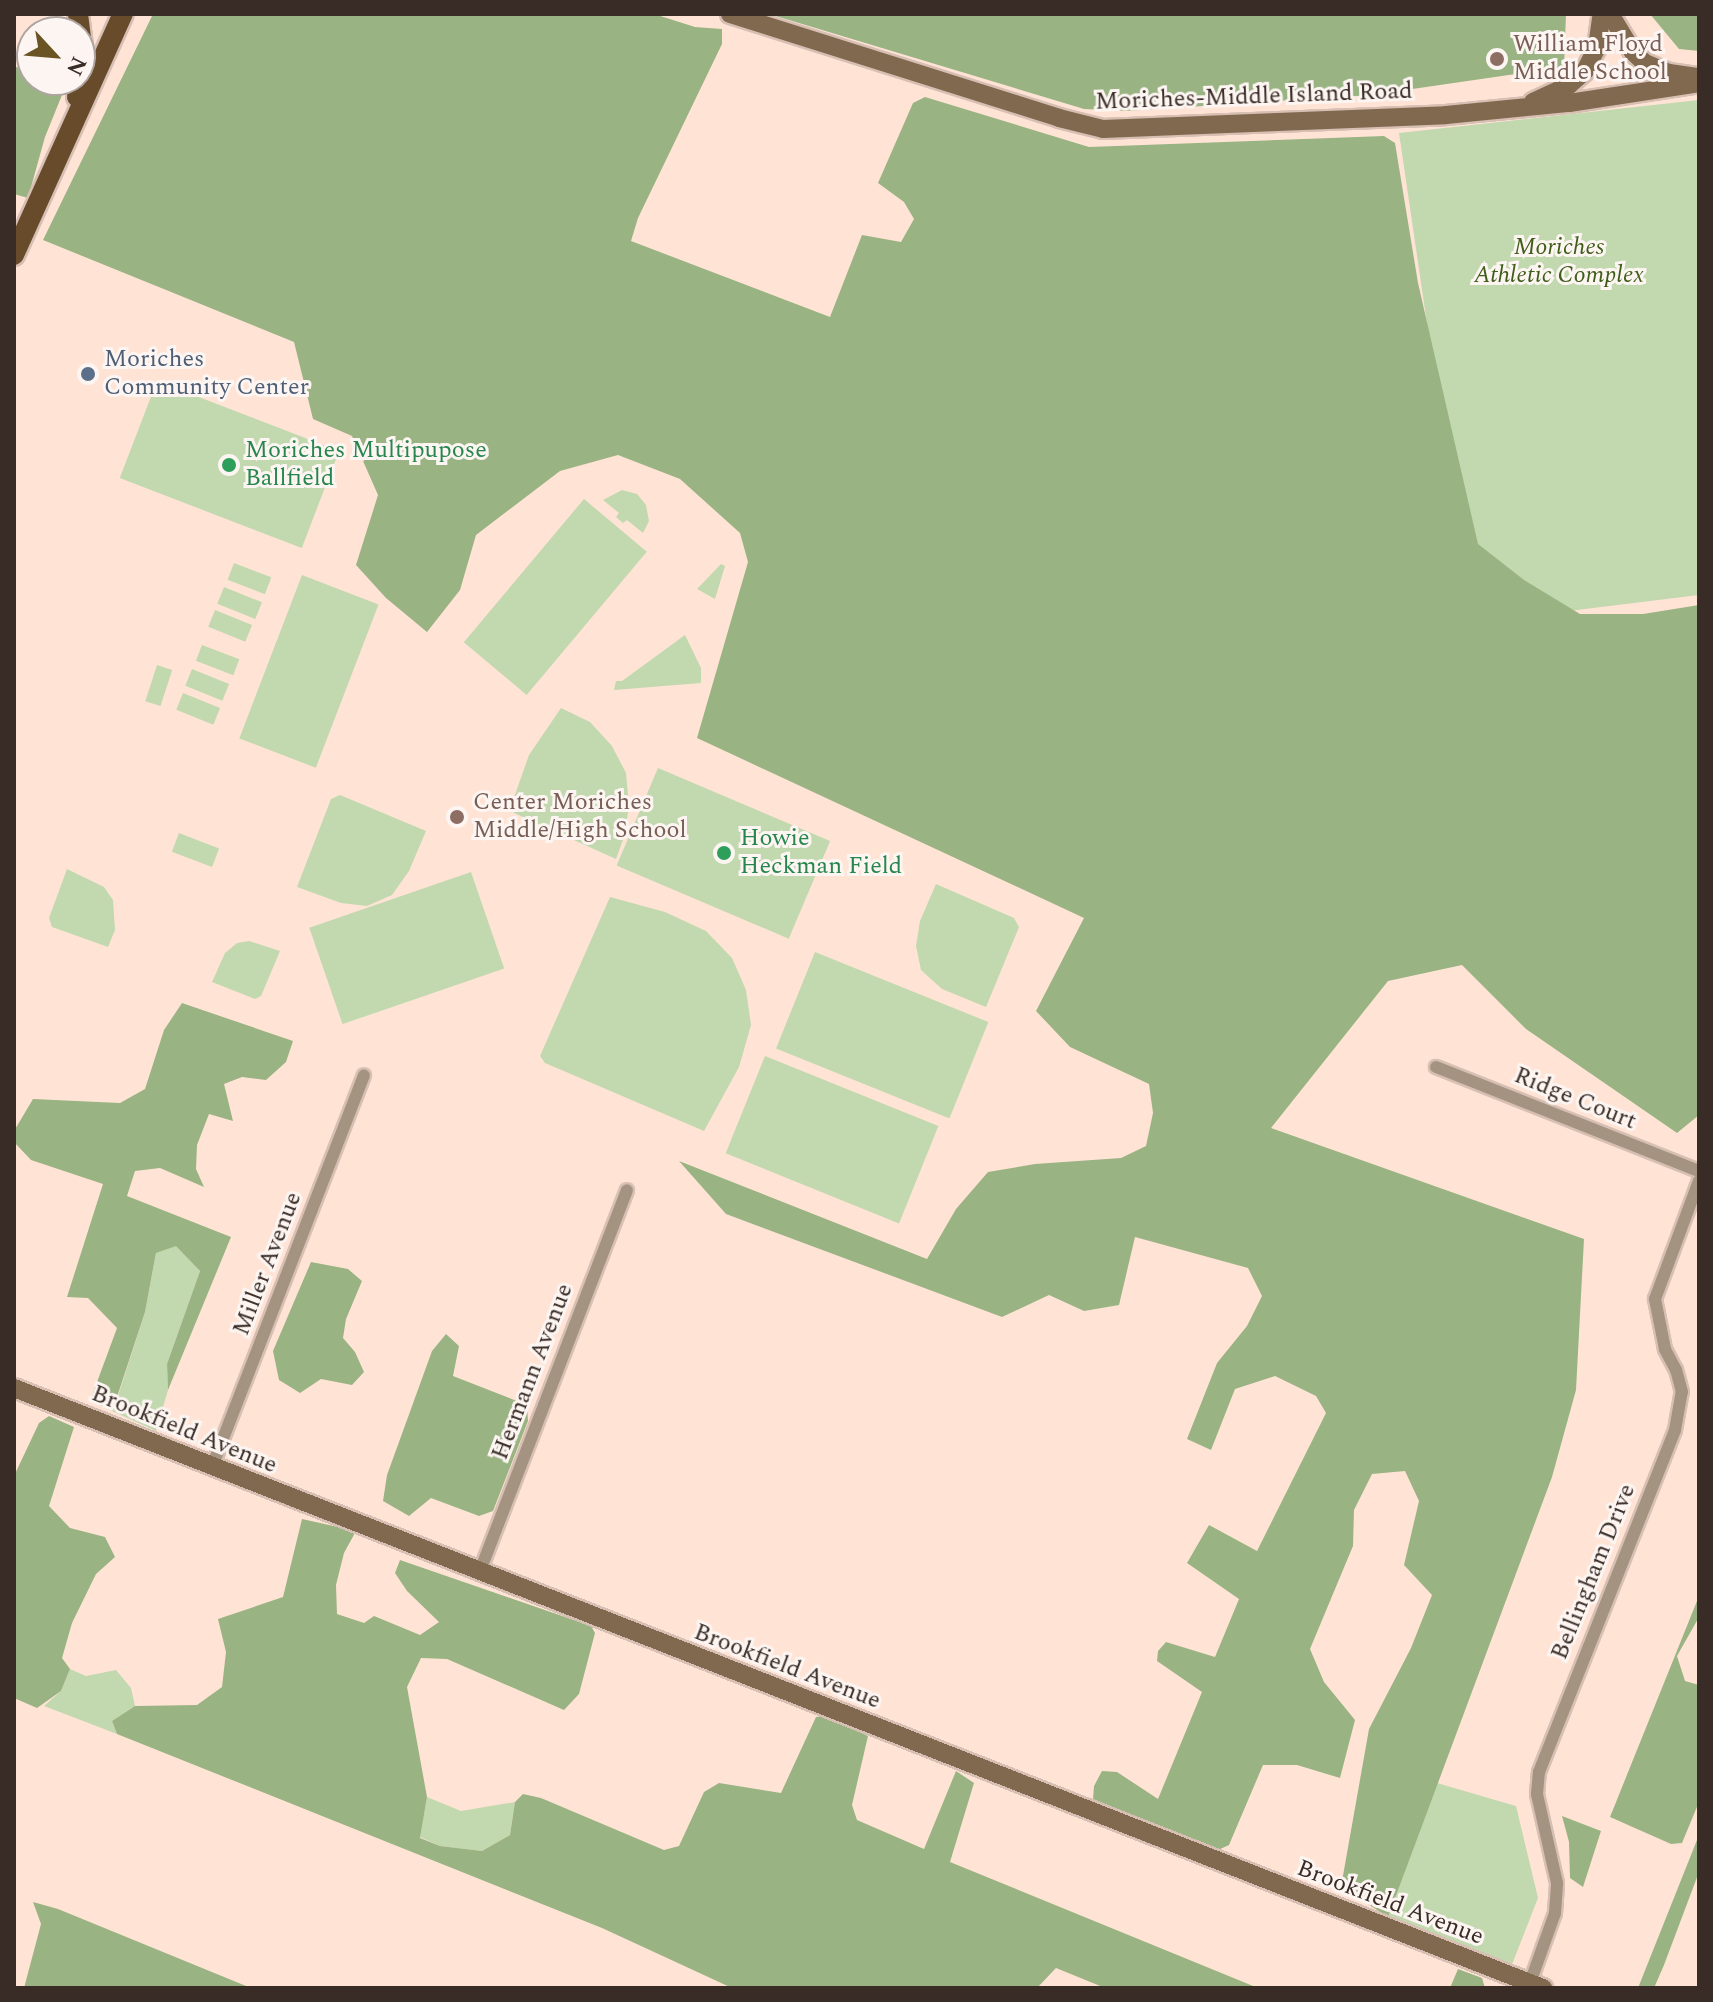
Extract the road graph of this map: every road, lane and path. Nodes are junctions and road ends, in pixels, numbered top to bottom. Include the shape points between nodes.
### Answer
1 (78, 14) edge
2 (123, 14) edge
3 (730, 14) edge
4 (1605, 16) edge
5 (1699, 77) edge
6 (1699, 83) edge
7 (1515, 109) junction
8 (71, 129) junction
9 (14, 255) edge
10 (1436, 1067) dead end
11 (364, 1075) dead end
12 (1699, 1171) edge
13 (1699, 1181) edge
14 (627, 1190) dead end
15 (14, 1388) edge
16 (212, 1467) junction
17 (480, 1571) junction
18 (1537, 1986) edge

1 - 8 main road via 84,62
2 - 8 main road
3 - 7 main road, Moriches-Middle Island Road via 1103,129
4 - 5 main road via 1645,63
4 - 7 main road via 1594,56 1580,76
6 - 7 main road, Moriches-Middle Island Road
8 - 9 main road
10 - 12 street, Ridge Court
11 - 16 street, Miller Avenue
13 - 18 street, Bellingham Drive via 1655,1299 1665,1349 1682,1392 1675,1430 1539,1772 1537,1794 1557,1883
14 - 17 street, Hermann Avenue
15 - 16 main road, Brookfield Avenue
16 - 17 main road, Brookfield Avenue
17 - 18 main road, Brookfield Avenue

